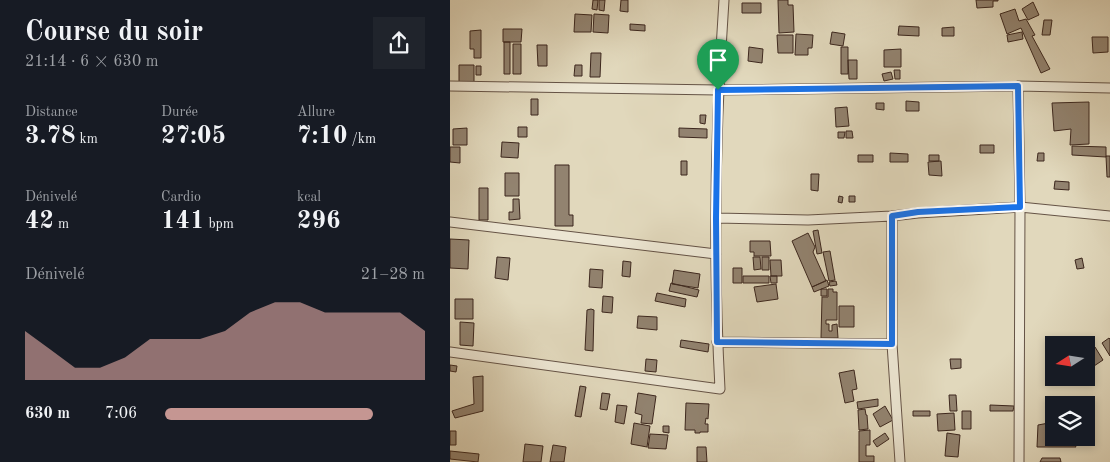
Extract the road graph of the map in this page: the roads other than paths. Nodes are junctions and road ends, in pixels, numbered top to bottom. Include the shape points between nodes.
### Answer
1 (724, 0) edge
2 (450, 86) edge
3 (1018, 86) junction
4 (1110, 88) edge
5 (718, 90) junction
6 (1020, 207) junction
7 (892, 216) junction
8 (1110, 216) edge
9 (716, 218) junction
10 (450, 222) edge
11 (716, 254) junction
12 (717, 342) junction
13 (892, 344) junction
14 (450, 352) edge
15 (900, 462) edge
16 (1019, 462) edge

1 - 5 street
2 - 5 street
3 - 4 street
3 - 5 street
3 - 6 street
5 - 9 street
6 - 7 street
6 - 8 street
6 - 16 street
7 - 9 street via 808,220
7 - 13 street
9 - 11 street
10 - 11 street
11 - 12 street
12 - 13 street
12 - 14 street via 720,389
13 - 15 street

